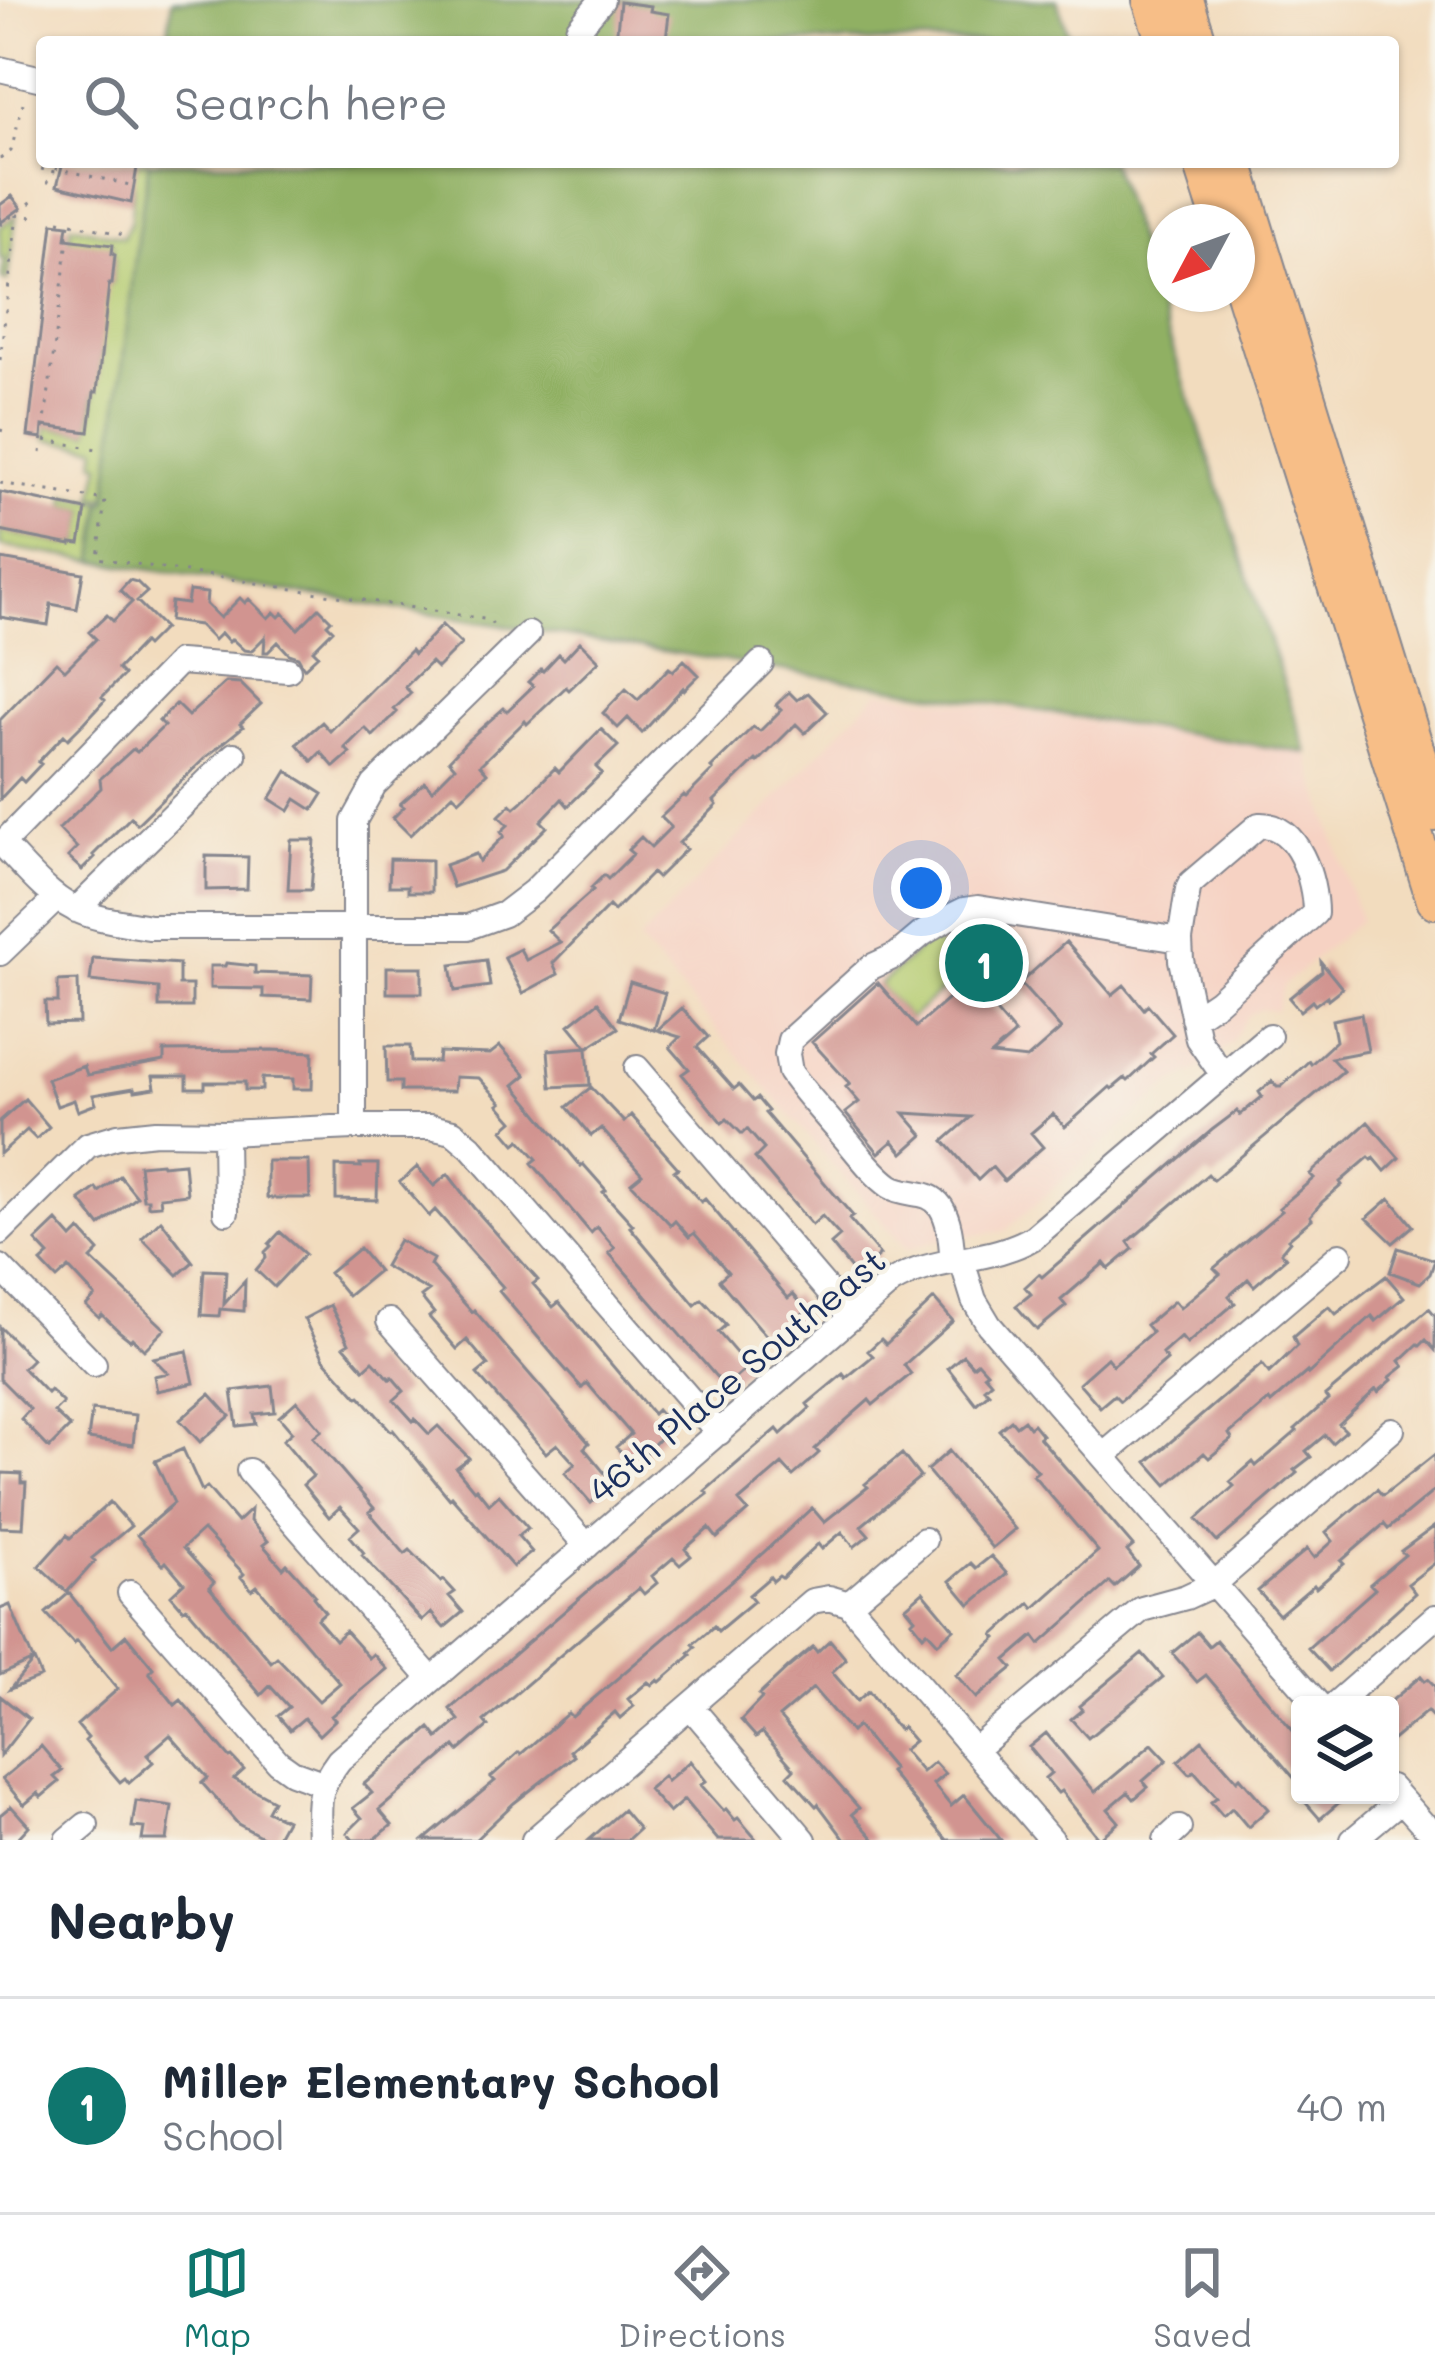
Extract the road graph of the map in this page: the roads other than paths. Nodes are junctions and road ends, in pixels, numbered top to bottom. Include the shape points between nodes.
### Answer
1 (602, 0) edge
2 (1151, 0) edge
3 (1185, 0) edge
4 (578, 29) dead end
5 (1163, 36) edge
6 (1196, 36) edge
7 (0, 69) edge
8 (33, 88) edge
9 (1204, 168) edge
10 (1236, 168) edge
11 (1215, 204) edge
12 (1250, 312) edge
13 (527, 634) dead end
14 (761, 663) dead end
15 (288, 670) dead end
16 (234, 755) dead end
17 (1435, 813) edge
18 (1, 843) edge
19 (1435, 900) edge
20 (67, 904) junction
21 (353, 927) junction
22 (1180, 940) junction
23 (0, 953) edge
24 (1193, 1018) junction
25 (1270, 1036) dead end
26 (637, 1068) dead end
27 (1223, 1076) junction
28 (354, 1127) junction
29 (225, 1133) junction
30 (226, 1212) dead end
31 (0, 1232) edge
32 (1340, 1255) dead end
33 (957, 1262) junction
34 (0, 1268) edge
35 (850, 1318) junction
36 (389, 1321) dead end
37 (94, 1364) dead end
38 (1392, 1430) dead end
39 (719, 1433) junction
40 (1103, 1456) junction
41 (249, 1471) dead end
42 (925, 1540) dead end
43 (587, 1546) junction
44 (1214, 1585) junction
45 (130, 1593) dead end
46 (849, 1604) junction
47 (1435, 1618) edge
48 (430, 1679) junction
49 (1311, 1696) edge
50 (1344, 1696) edge
51 (690, 1706) junction
52 (974, 1750) junction
53 (322, 1783) junction
54 (1399, 1798) edge
55 (1386, 1804) edge
56 (1435, 1831) edge
57 (547, 1836) edge
58 (320, 1840) edge
59 (804, 1840) edge
60 (1051, 1840) edge
61 (1353, 1840) edge

1 - 4 street
2 - 5 highway
3 - 6 highway
7 - 8 street
9 - 11 highway
10 - 17 highway
12 - 19 highway
13 - 21 street via 365,796 355,821
14 - 21 street via 504,914 468,927
15 - 18 street via 179,662
16 - 20 street
18 - 20 street
20 - 21 street via 149,927
20 - 23 street
21 - 28 street
22 - 24 street
22 - 24 street via 1192,883 1259,824 1281,828 1294,841 1315,913
22 - 33 street via 964,910 872,967 790,1040 790,1072 862,1158 890,1186 933,1198 943,1209
24 - 27 street
25 - 27 street, 46th Place Southeast
26 - 35 street
27 - 33 street, 46th Place Southeast via 1034,1237
28 - 29 street
28 - 39 street via 430,1127 471,1147
29 - 30 street
29 - 31 street via 156,1132 88,1145
32 - 40 street
33 - 35 street, 46th Place Southeast via 905,1274
33 - 40 street via 989,1325
34 - 37 street
35 - 39 street, 46th Place Southeast
36 - 43 street
38 - 44 street
39 - 43 street, 46th Place Southeast
40 - 44 street
41 - 48 street
42 - 46 street
43 - 48 street, 46th Place Southeast
44 - 49 street
44 - 52 street via 1142,1609
45 - 53 street via 278,1762
46 - 51 street via 812,1601
46 - 52 street
47 - 50 street
48 - 53 street, 46th Place Southeast
51 - 57 street
51 - 59 street
52 - 60 street
53 - 58 street
54 - 56 street
55 - 61 street

